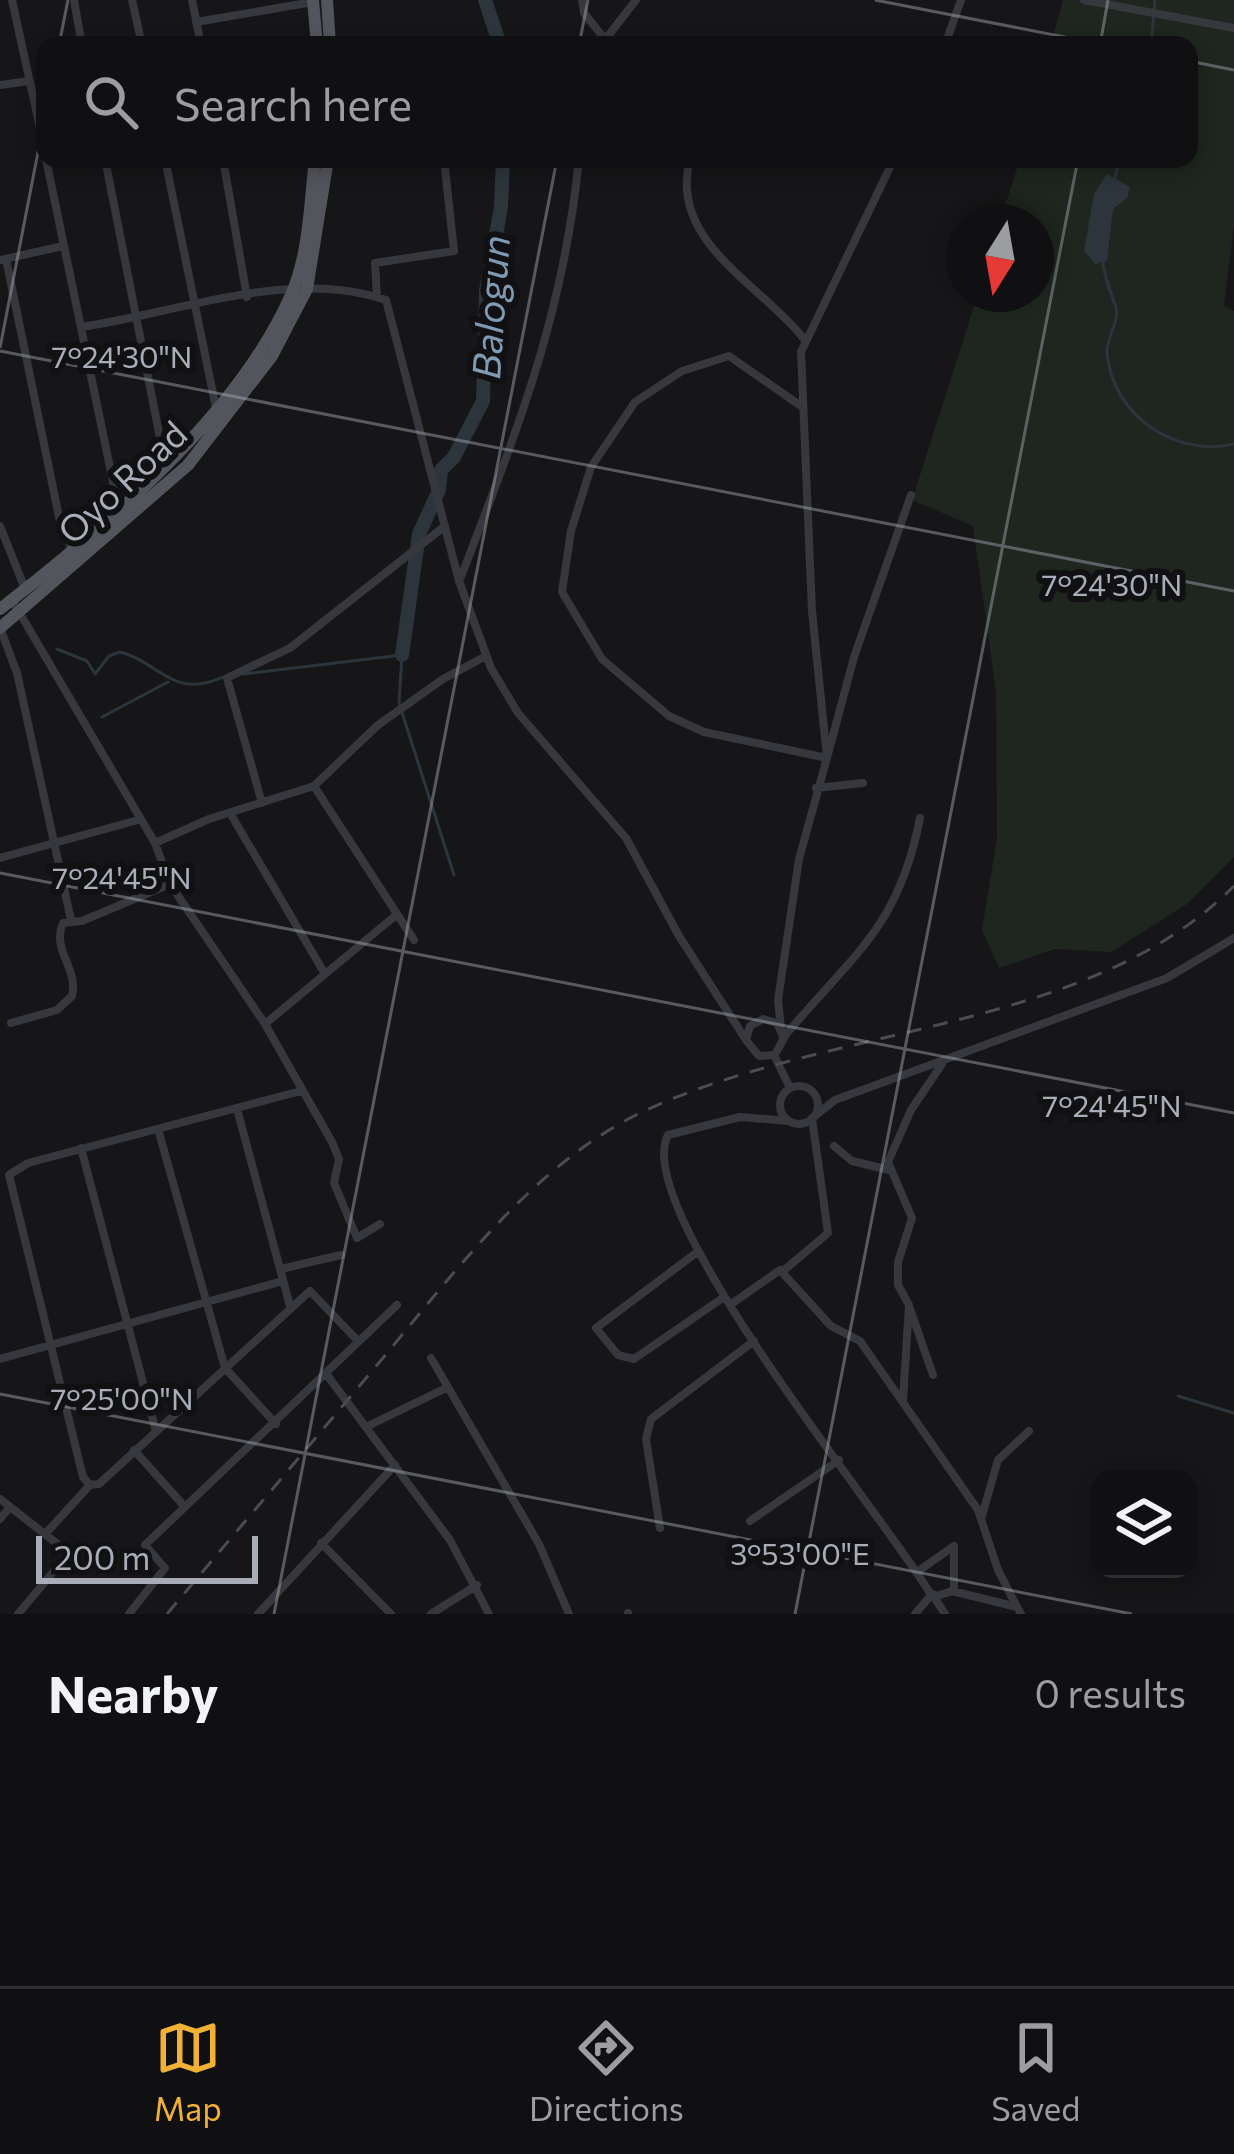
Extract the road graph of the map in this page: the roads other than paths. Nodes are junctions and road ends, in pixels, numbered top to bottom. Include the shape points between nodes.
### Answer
1 (12, 0) edge
2 (74, 0) edge
3 (132, 0) edge
4 (192, 0) edge
5 (251, 0) edge
6 (583, 0) edge
7 (635, 0) edge
8 (961, 0) edge
9 (1084, 0) edge
10 (318, 1) edge
11 (254, 12) junction
12 (196, 22) junction
13 (1234, 28) edge
14 (80, 36) edge
15 (140, 36) edge
16 (199, 36) edge
17 (316, 36) edge
18 (328, 36) edge
19 (599, 36) edge
20 (606, 36) edge
21 (948, 36) edge
22 (29, 81) junction
23 (0, 85) edge
24 (36, 106) edge
25 (48, 168) edge
26 (107, 168) edge
27 (167, 168) edge
28 (225, 168) edge
29 (314, 168) edge
30 (326, 168) edge
31 (445, 168) edge
32 (578, 168) edge
33 (689, 168) edge
34 (890, 168) edge
35 (63, 246) junction
36 (3, 260) edge
37 (300, 289) junction
38 (247, 297) junction
39 (378, 297) junction
40 (194, 307) junction
41 (137, 319) junction
42 (81, 327) junction
43 (805, 340) junction
44 (801, 406) junction
45 (217, 410) junction
46 (166, 465) junction
47 (910, 495) dead end
48 (118, 506) junction
49 (0, 526) edge
50 (445, 526) junction
51 (71, 548) junction
52 (459, 581) junction
53 (26, 590) junction
54 (6, 604) edge
55 (21, 614) junction
56 (0, 628) edge
57 (486, 656) junction
58 (826, 758) junction
59 (862, 783) dead end
60 (314, 786) junction
61 (816, 788) junction
62 (262, 803) junction
63 (230, 813) junction
64 (920, 818) dead end
65 (138, 820) junction
66 (155, 843) junction
67 (53, 846) junction
68 (0, 858) edge
69 (170, 884) junction
70 (394, 916) junction
71 (71, 920) junction
72 (1234, 938) edge
73 (414, 940) dead end
74 (325, 974) junction
75 (778, 1000) junction
76 (732, 1010) junction
77 (759, 1020) junction
78 (11, 1023) dead end
79 (265, 1024) junction
80 (782, 1033) junction
81 (746, 1040) junction
82 (774, 1055) junction
83 (944, 1062) junction
84 (790, 1088) junction
85 (301, 1091) junction
86 (816, 1096) junction
87 (835, 1100) junction
88 (780, 1105) junction
89 (237, 1109) junction
90 (814, 1116) junction
91 (764, 1117) junction
92 (789, 1121) junction
93 (158, 1129) junction
94 (834, 1146) dead end
95 (81, 1148) junction
96 (889, 1170) junction
97 (380, 1224) dead end
98 (696, 1253) junction
99 (341, 1255) dead end
100 (281, 1270) junction
101 (783, 1271) junction
102 (284, 1281) junction
103 (727, 1301) junction
104 (205, 1304) junction
105 (398, 1305) dead end
106 (909, 1305) junction
107 (290, 1306) junction
108 (128, 1323) junction
109 (358, 1341) junction
110 (754, 1341) junction
111 (52, 1344) junction
112 (431, 1358) dead end
113 (0, 1359) edge
114 (225, 1368) junction
115 (327, 1375) junction
116 (933, 1375) dead end
117 (446, 1388) junction
118 (903, 1401) junction
119 (276, 1424) junction
120 (368, 1426) junction
121 (154, 1428) junction
122 (1029, 1431) dead end
123 (134, 1450) junction
124 (839, 1460) junction
125 (395, 1465) junction
126 (90, 1485) junction
127 (0, 1498) edge
128 (185, 1507) junction
129 (9, 1508) junction
130 (982, 1518) junction
131 (0, 1519) edge
132 (750, 1521) dead end
133 (660, 1528) dead end
134 (47, 1532) junction
135 (321, 1543) junction
136 (916, 1572) junction
137 (477, 1585) junction
138 (954, 1592) junction
139 (932, 1594) junction
140 (268, 1603) junction
141 (1019, 1610) edge
142 (18, 1614) edge
143 (129, 1614) edge
144 (259, 1614) edge
145 (280, 1614) edge
146 (391, 1614) edge
147 (431, 1614) edge
148 (489, 1614) edge
149 (569, 1614) edge
150 (915, 1614) edge
151 (945, 1614) edge

1 - 22 street
2 - 14 street
3 - 15 street
4 - 12 street
5 - 11 street
6 - 19 street
7 - 20 street
8 - 21 street
9 - 13 street
10 - 11 street
10 - 17 main road
10 - 18 main road
11 - 12 street
12 - 16 street
22 - 23 street
22 - 24 street
25 - 35 street
26 - 41 street
27 - 40 street
28 - 38 street
29 - 37 main road, Oyo Road
30 - 37 main road, Oyo Road
31 - 39 street via 454,251 375,263
32 - 52 street via 542,362
33 - 43 street via 685,192 702,236
34 - 43 street
35 - 36 street
35 - 42 street
36 - 51 street
37 - 38 street
37 - 39 street
37 - 45 main road, Oyo Road
37 - 55 main road, Oyo Road via 280,344 207,445
38 - 40 street
39 - 50 street via 386,300
40 - 41 street
40 - 45 street
41 - 42 street
41 - 46 street
42 - 48 street
43 - 44 street
44 - 58 street
44 - 58 street via 729,356 682,371 635,402 591,467 562,592 602,658 669,716 704,732
45 - 46 main road, Oyo Road
46 - 48 main road, Oyo Road
47 - 58 street
48 - 51 main road, Oyo Road
49 - 53 street
50 - 52 street
50 - 62 street via 290,648 231,675
51 - 53 main road, Oyo Road
52 - 57 street
53 - 54 main road, Oyo Road
54 - 55 street
55 - 56 main road, Oyo Road
55 - 65 street
56 - 67 street
57 - 60 street via 392,716
57 - 76 street via 518,713 626,838 679,936
58 - 61 street
59 - 61 street
60 - 62 street
60 - 70 street
61 - 75 street
62 - 63 street
63 - 66 street
63 - 74 street
64 - 80 street via 899,898 836,984
65 - 66 street
65 - 67 street
66 - 69 street
67 - 68 street
67 - 71 street
69 - 71 street
69 - 79 street
70 - 73 street
70 - 74 street
71 - 78 street via 58,940 72,996 57,1010
72 - 83 street via 1167,978
74 - 79 street
75 - 77 street
75 - 80 street
76 - 77 street
76 - 81 street
77 - 80 street
77 - 81 street
79 - 85 street
80 - 82 street
81 - 82 street via 752,1053
82 - 84 street
83 - 87 street
83 - 96 street via 895,1139
84 - 86 street
84 - 88 street
85 - 89 street
85 - 97 street via 339,1159 334,1183 357,1238
86 - 87 street
86 - 90 street
87 - 90 street
88 - 91 street
88 - 92 street
89 - 93 street
89 - 100 street
90 - 92 street
90 - 101 street via 828,1233
91 - 92 street
91 - 98 street via 688,1126 665,1139 667,1184
93 - 95 street
93 - 104 street
94 - 96 street via 852,1161
95 - 108 street
95 - 111 street via 9,1175
96 - 106 street via 912,1218 898,1285
98 - 103 street
98 - 103 street via 596,1328 618,1355 634,1359
99 - 100 street
100 - 102 street
101 - 103 street
101 - 118 street via 832,1326 860,1341
102 - 104 street
102 - 107 street
103 - 110 street
104 - 108 street
104 - 114 street
105 - 109 street
106 - 116 street
106 - 118 street
107 - 109 street via 310,1291
107 - 114 street
108 - 111 street
108 - 121 street
109 - 115 street
110 - 124 street
110 - 133 street via 651,1419 646,1439
111 - 113 street
111 - 126 street
112 - 117 street
114 - 119 street
114 - 121 street
115 - 119 street
115 - 120 street
117 - 120 street
117 - 149 street via 539,1544
118 - 130 street
119 - 128 street
120 - 125 street
121 - 123 street
122 - 130 street via 998,1460
123 - 126 street
123 - 128 street
124 - 132 street
124 - 136 street
125 - 135 street
125 - 137 street
126 - 134 street
127 - 129 street
128 - 143 street via 145,1546 165,1568
129 - 131 street
129 - 134 street
130 - 141 street
134 - 142 street via 68,1558
135 - 140 street
135 - 146 street
136 - 138 street via 954,1546
136 - 139 street
137 - 147 street
137 - 148 street
138 - 139 street
138 - 141 street
139 - 150 street
139 - 151 street
140 - 144 street
140 - 145 street

